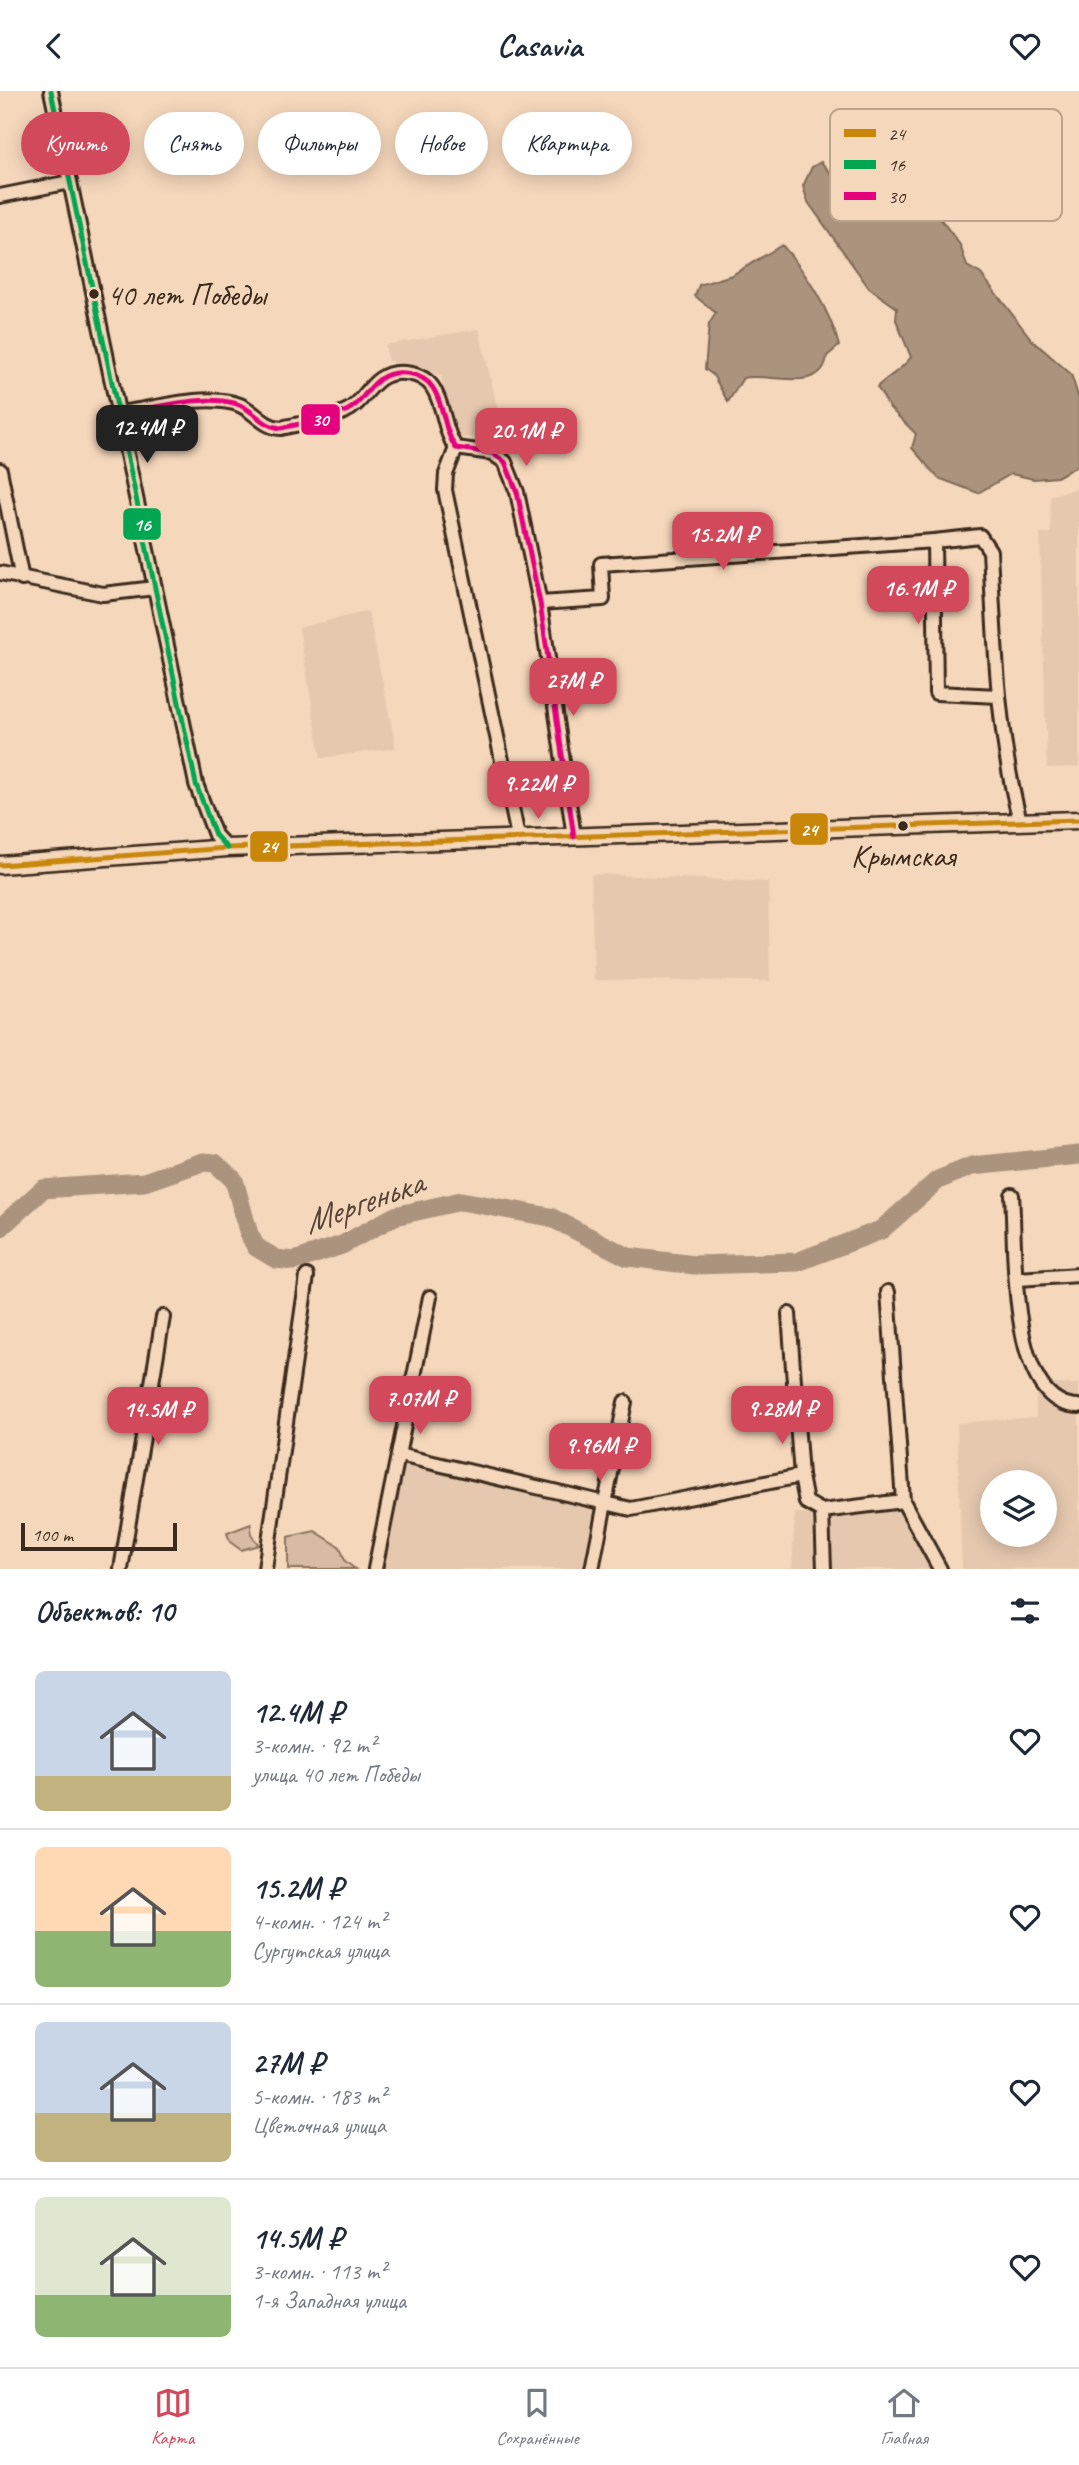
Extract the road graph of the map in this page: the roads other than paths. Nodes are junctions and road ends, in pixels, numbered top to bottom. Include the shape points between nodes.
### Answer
1 (51, 91) edge
2 (70, 182) junction
3 (0, 196) edge
4 (119, 412) junction
5 (456, 448) junction
6 (0, 470) edge
7 (934, 541) junction
8 (0, 573) edge
9 (22, 579) junction
10 (155, 588) junction
11 (540, 603) junction
12 (998, 696) junction
13 (1079, 820) edge
14 (1020, 821) junction
15 (574, 837) junction
16 (519, 841) junction
17 (227, 848) junction
18 (0, 865) edge
19 (1012, 1195) dead end
20 (1079, 1275) edge
21 (306, 1276) dead end
22 (1018, 1279) junction
23 (888, 1292) dead end
24 (430, 1297) dead end
25 (789, 1314) dead end
26 (163, 1317) dead end
27 (625, 1402) dead end
28 (1079, 1406) edge
29 (399, 1455) junction
30 (801, 1476) junction
31 (606, 1501) junction
32 (903, 1501) junction
33 (822, 1511) junction
34 (121, 1569) edge
35 (265, 1569) edge
36 (375, 1569) edge
37 (592, 1569) edge
38 (824, 1569) edge
39 (940, 1569) edge

1 - 2 street
2 - 3 street
2 - 4 street
4 - 5 street via 210,399 244,406 271,428 281,428 343,413 365,398 377,380 407,373 432,385 448,437
4 - 10 street
5 - 11 street via 492,453 505,462 522,511
5 - 16 street via 445,490
6 - 9 street
7 - 11 street via 601,564 603,599
7 - 12 street via 980,536 990,551
7 - 12 street via 936,693
8 - 9 street
9 - 10 street via 103,594
10 - 17 street via 196,784 215,835
11 - 15 street
12 - 14 street
13 - 14 main road
14 - 15 main road
15 - 16 main road
16 - 17 main road
17 - 18 main road
19 - 22 street
20 - 22 street
21 - 35 street
22 - 28 street via 1031,1368 1042,1389 1055,1400
23 - 32 street
24 - 29 street
25 - 30 street
26 - 34 street
27 - 31 street
29 - 31 street
29 - 36 street
30 - 31 street via 631,1509
30 - 33 street via 806,1503
31 - 37 street
32 - 33 street
32 - 39 street
33 - 38 street

